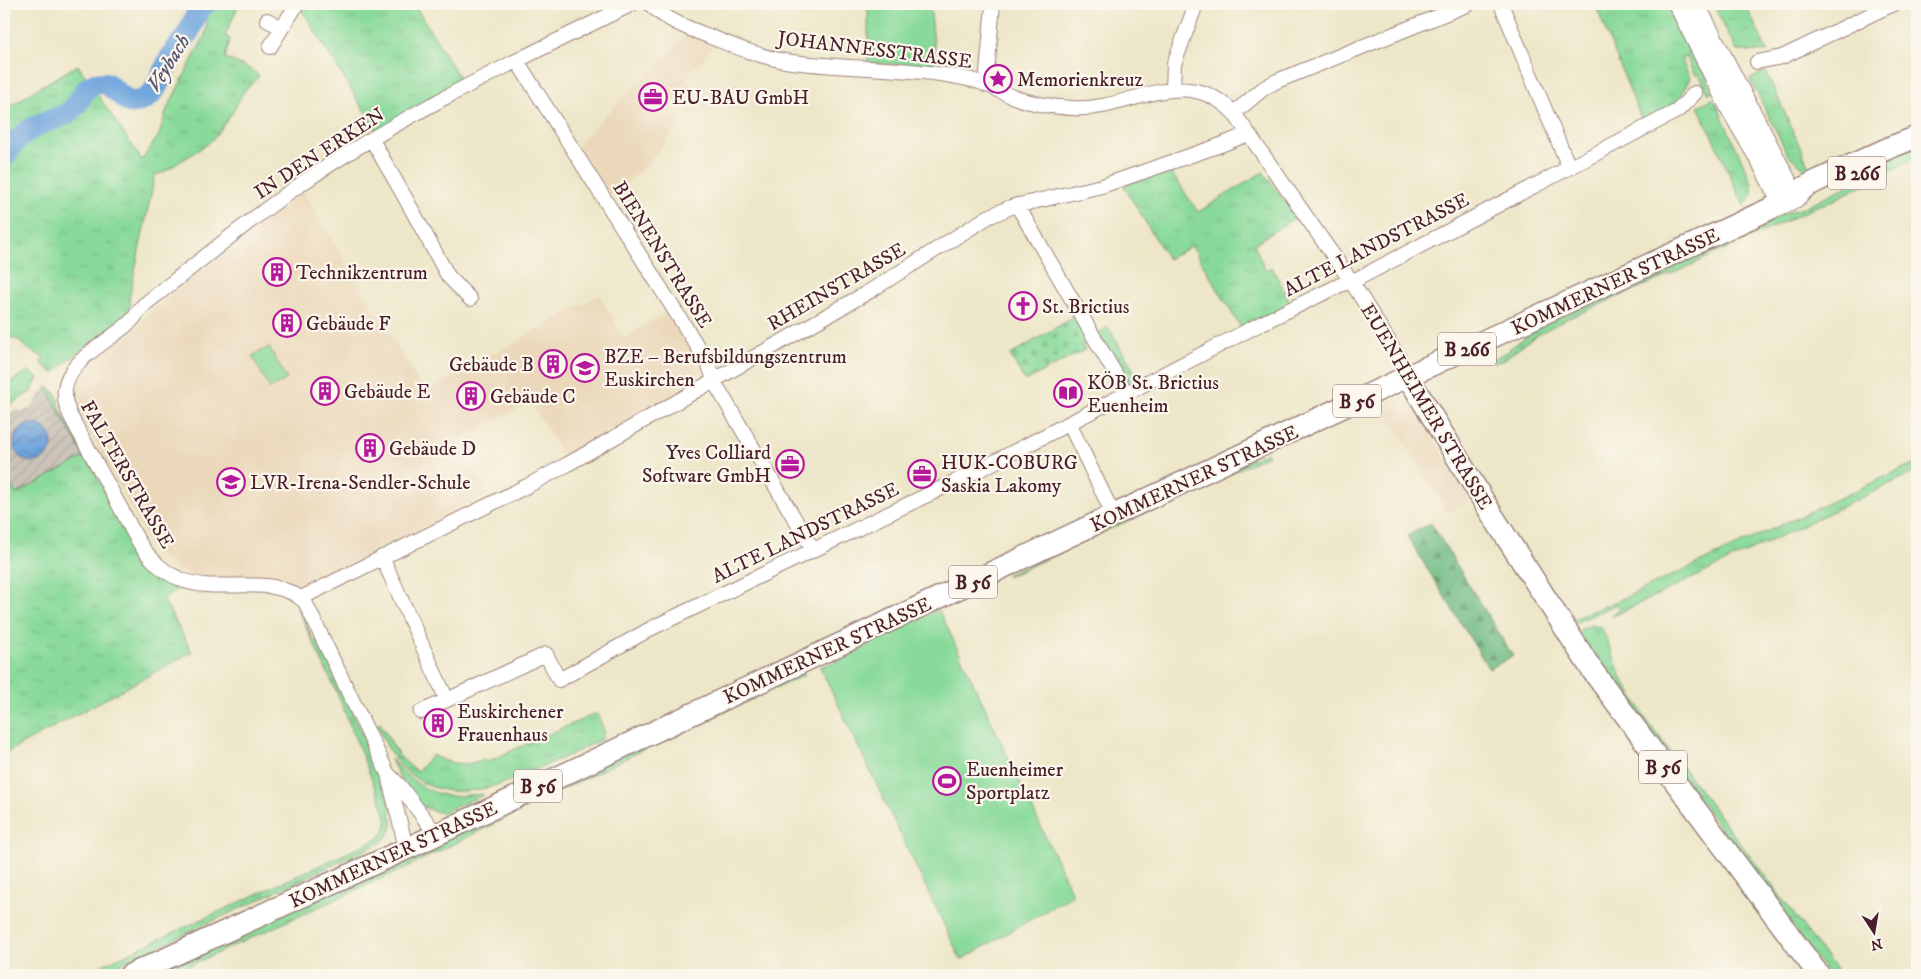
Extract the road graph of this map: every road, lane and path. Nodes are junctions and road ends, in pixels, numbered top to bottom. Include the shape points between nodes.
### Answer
1 (297, 4) edge
2 (632, 4) edge
3 (650, 4) edge
4 (993, 4) edge
5 (1196, 4) edge
6 (1469, 4) edge
7 (1501, 4) edge
8 (1678, 4) edge
9 (1696, 4) edge
10 (1893, 4) edge
11 (267, 20) dead end
12 (282, 28) junction
13 (270, 47) dead end
14 (517, 61) junction
15 (1757, 62) dead end
16 (986, 84) junction
17 (1173, 89) junction
18 (1695, 93) dead end
19 (1234, 114) junction
20 (1248, 134) junction
21 (1916, 138) edge
22 (372, 140) junction
23 (1753, 150) junction
24 (1569, 167) junction
25 (1789, 200) junction
26 (1017, 205) junction
27 (1761, 213) junction
28 (1351, 281) junction
29 (470, 299) dead end
30 (1408, 377) junction
31 (714, 380) junction
32 (64, 385) joint
33 (1127, 394) junction
34 (1069, 423) junction
35 (1114, 516) junction
36 (814, 550) junction
37 (382, 557) junction
38 (301, 598) junction
39 (447, 700) junction
40 (421, 712) dead end
41 (388, 774) junction
42 (436, 834) junction
43 (406, 848) junction
44 (130, 975) edge
45 (1819, 975) edge

1 - 12 street
2 - 14 street, IN DEN ERKEN
3 - 16 street, JOHANNESSTRASSE via 688,28 784,60 940,75
4 - 16 street
5 - 17 street via 1174,64
6 - 19 street via 1277,80
7 - 24 street
8 - 23 main road
9 - 25 main road
10 - 15 street via 1782,57
11 - 12 street
12 - 13 street
14 - 22 street, IN DEN ERKEN
14 - 31 street, BIENENSTRASSE via 708,363
16 - 17 street, EUENHEIMER STRASSE via 1029,102 1075,109 1100,107
17 - 19 street, EUENHEIMER STRASSE via 1199,92 1220,102
18 - 24 street, ALTE LANDSTRASSE via 1677,111
19 - 20 street, EUENHEIMER STRASSE
20 - 26 street, RHEINSTRASSE via 1102,186
20 - 28 street, EUENHEIMER STRASSE
21 - 25 main road, KOMMERNER STRASSE / B 266 via 1823,191
22 - 29 street via 448,276
22 - 32 street, IN DEN ERKEN via 302,184 145,304 130,322 72,369
23 - 25 main road
23 - 27 main road via 1763,184
24 - 28 street, ALTE LANDSTRASSE
25 - 27 main road, KOMMERNER STRASSE / B 266
26 - 31 street, RHEINSTRASSE via 976,223 870,291
26 - 33 street
27 - 30 main road, KOMMERNER STRASSE / B 266
28 - 30 street, EUENHEIMER STRASSE
28 - 33 street, ALTE LANDSTRASSE via 1262,323
30 - 35 main road, KOMMERNER STRASSE / B 56
30 - 45 main road, EUENHEIMER STRASSE / B 56 via 1592,670
31 - 36 street, BIENENSTRASSE
31 - 37 street, RHEINSTRASSE via 529,485
32 - 38 street, FALTERSTRASSE via 64,400 71,417 139,541 159,566 194,584 276,587
33 - 34 street, ALTE LANDSTRASSE
34 - 35 street
34 - 36 street, ALTE LANDSTRASSE
35 - 42 main road, KOMMERNER STRASSE / B 56
36 - 39 street, ALTE LANDSTRASSE via 652,628 559,680 546,654
37 - 38 street, RHEINSTRASSE
37 - 39 street
38 - 41 street via 312,614
39 - 40 street
41 - 42 street
41 - 43 street
42 - 43 main road, KOMMERNER STRASSE / B 56
43 - 44 main road, KOMMERNER STRASSE / B 56

